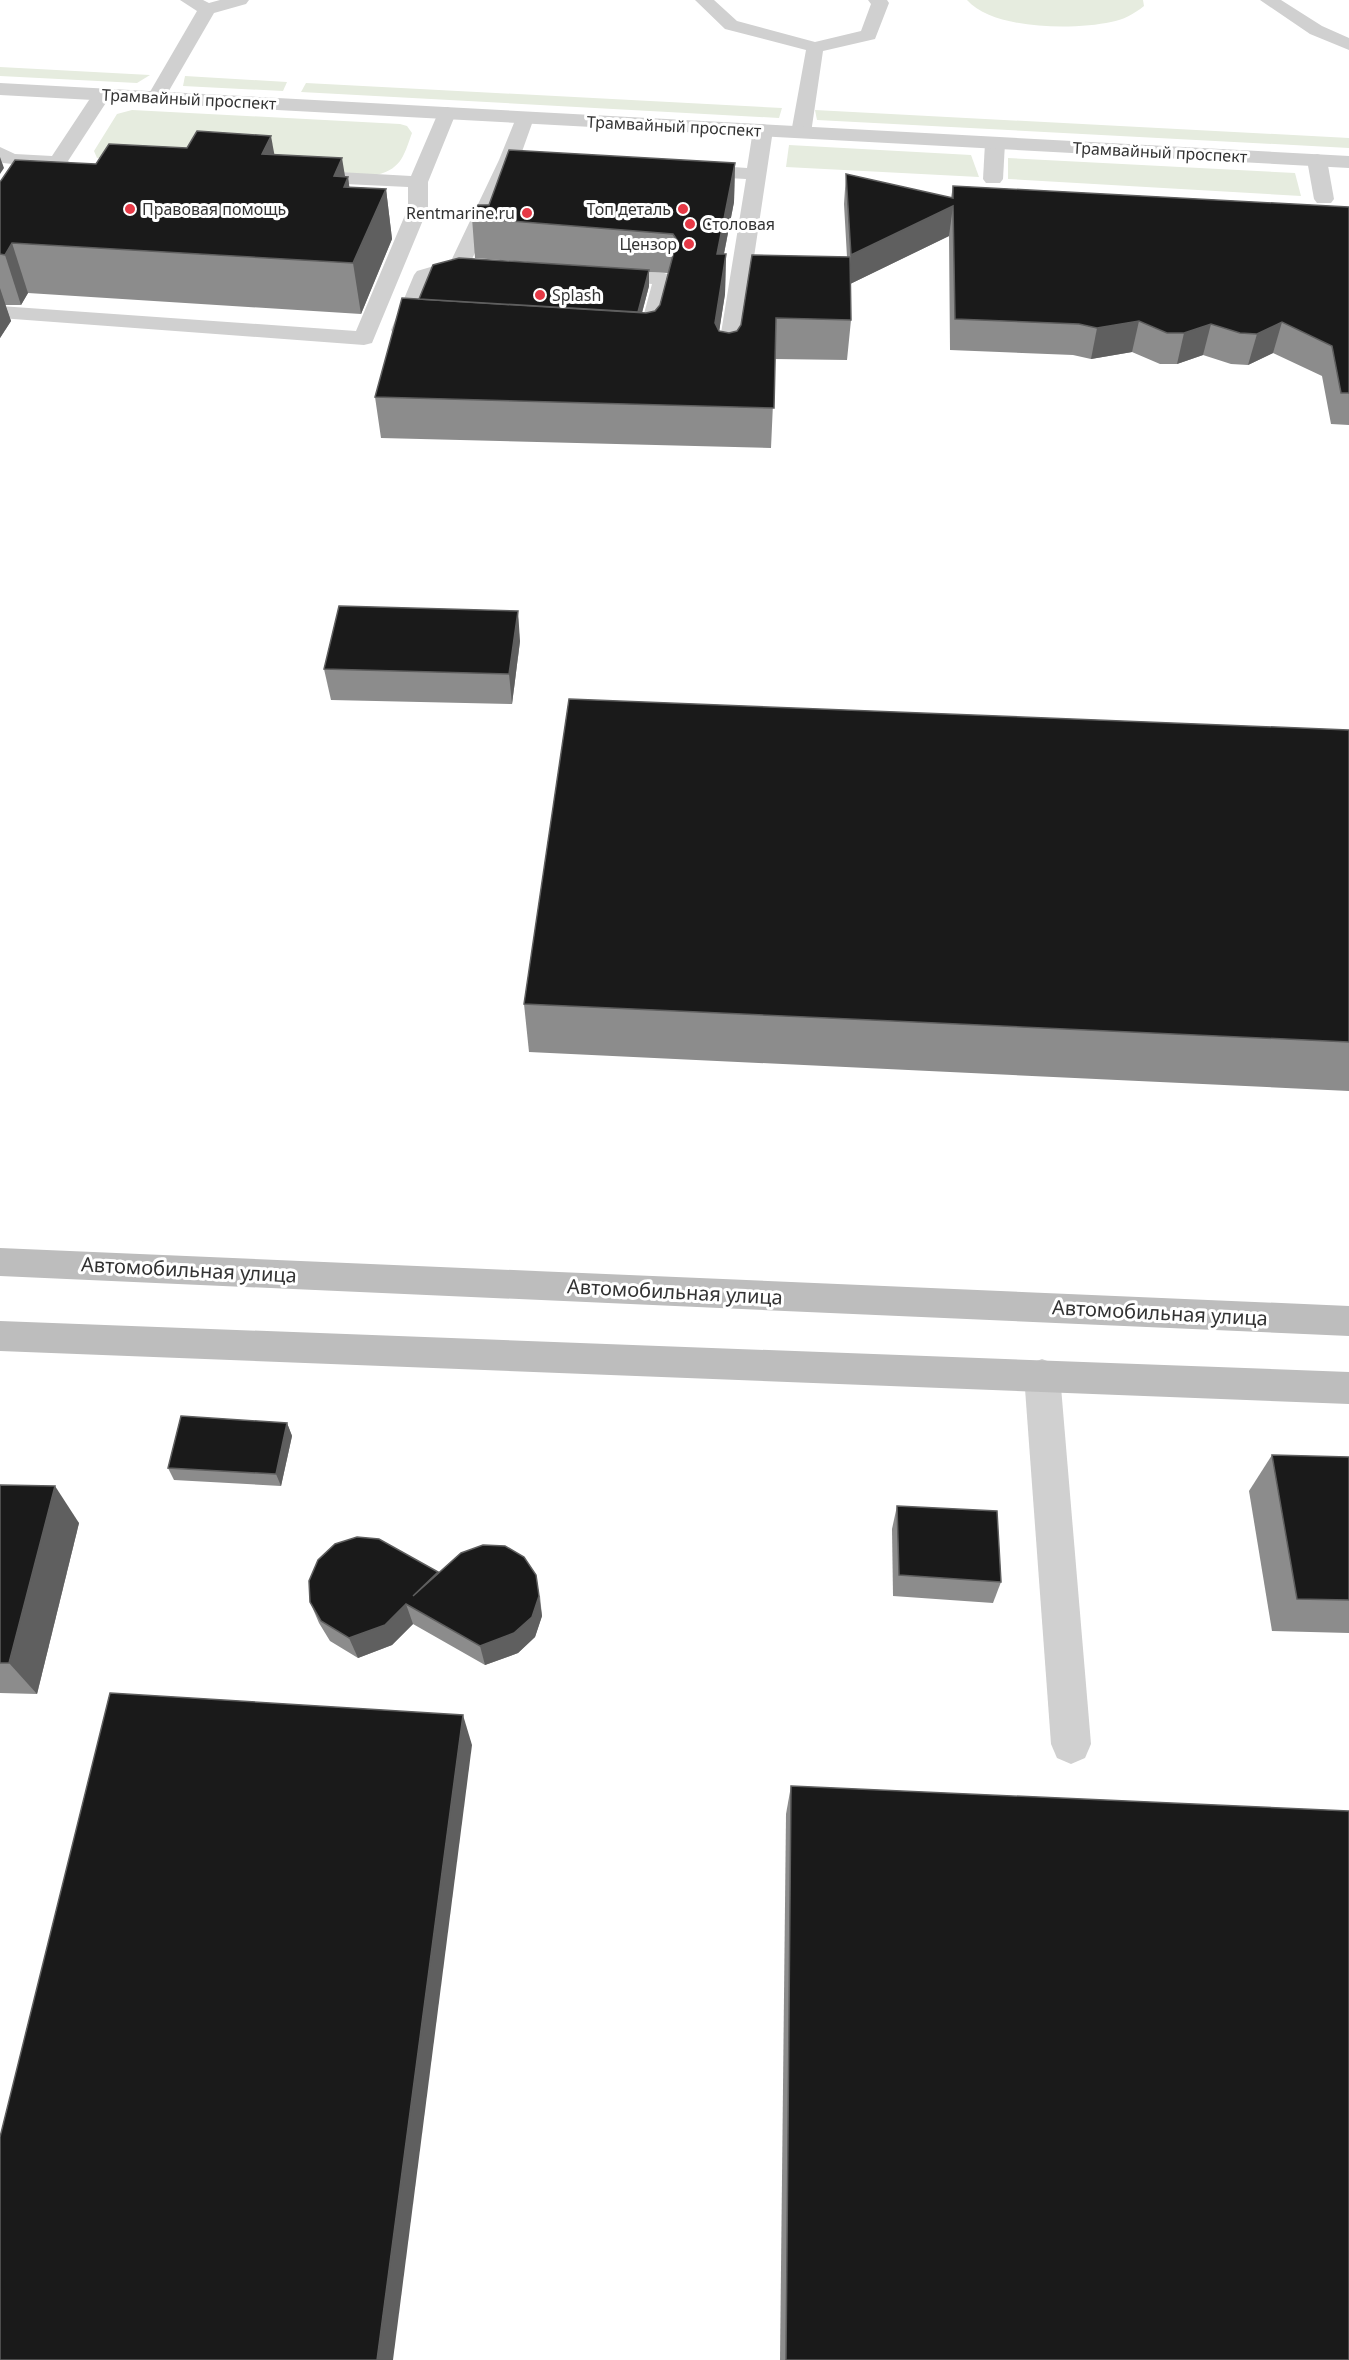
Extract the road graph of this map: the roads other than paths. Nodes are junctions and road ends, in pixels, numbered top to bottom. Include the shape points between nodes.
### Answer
1 (189, 0) edge
2 (240, 0) edge
3 (704, 0) edge
4 (877, 0) edge
5 (1269, 0) edge
6 (207, 9) junction
7 (1349, 45) edge
8 (815, 47) junction
9 (0, 89) edge
10 (102, 95) junction
11 (156, 97) junction
12 (447, 113) junction
13 (525, 118) junction
14 (763, 130) junction
15 (801, 133) junction
16 (995, 143) junction
17 (0, 153) edge
18 (509, 160) junction
19 (1317, 160) junction
20 (533, 161) edge
21 (57, 162) junction
22 (1349, 162) edge
23 (83, 164) edge
24 (674, 170) edge
25 (756, 174) junction
26 (282, 175) edge
27 (993, 179) dead end
28 (418, 182) junction
29 (1324, 199) dead end
30 (0, 236) edge
31 (459, 265) junction
32 (516, 269) edge
33 (584, 273) edge
34 (0, 312) edge
35 (437, 332) edge
36 (612, 342) edge
37 (728, 364) edge
38 (0, 1262) edge
39 (1349, 1321) edge
40 (0, 1336) edge
41 (1042, 1375) junction
42 (1349, 1388) edge
43 (1071, 1744) dead end

1 - 6 street
2 - 6 street
3 - 8 street via 731,25
4 - 8 street via 880,3 869,35
5 - 7 street via 1316,30
6 - 11 street
8 - 15 street
9 - 10 street, Трамвайный проспект
10 - 11 street, Трамвайный проспект
10 - 21 street
11 - 12 street, Трамвайный проспект
12 - 13 street, Трамвайный проспект
12 - 28 street
13 - 14 street, Трамвайный проспект
13 - 18 street
14 - 15 street, Трамвайный проспект
14 - 25 street
15 - 16 street, Трамвайный проспект
16 - 19 street, Трамвайный проспект
16 - 27 street
17 - 21 street via 10,159
18 - 20 street
18 - 31 street
19 - 22 street, Трамвайный проспект
19 - 29 street
21 - 23 street
21 - 30 street via 32,186
24 - 25 street
25 - 37 street
26 - 28 street
28 - 34 street via 418,208 364,338
31 - 32 street
31 - 35 street via 424,275 402,330
33 - 36 street via 664,279 647,344
38 - 39 main road, Автомобильная улица
40 - 41 main road
41 - 42 main road
41 - 43 street

